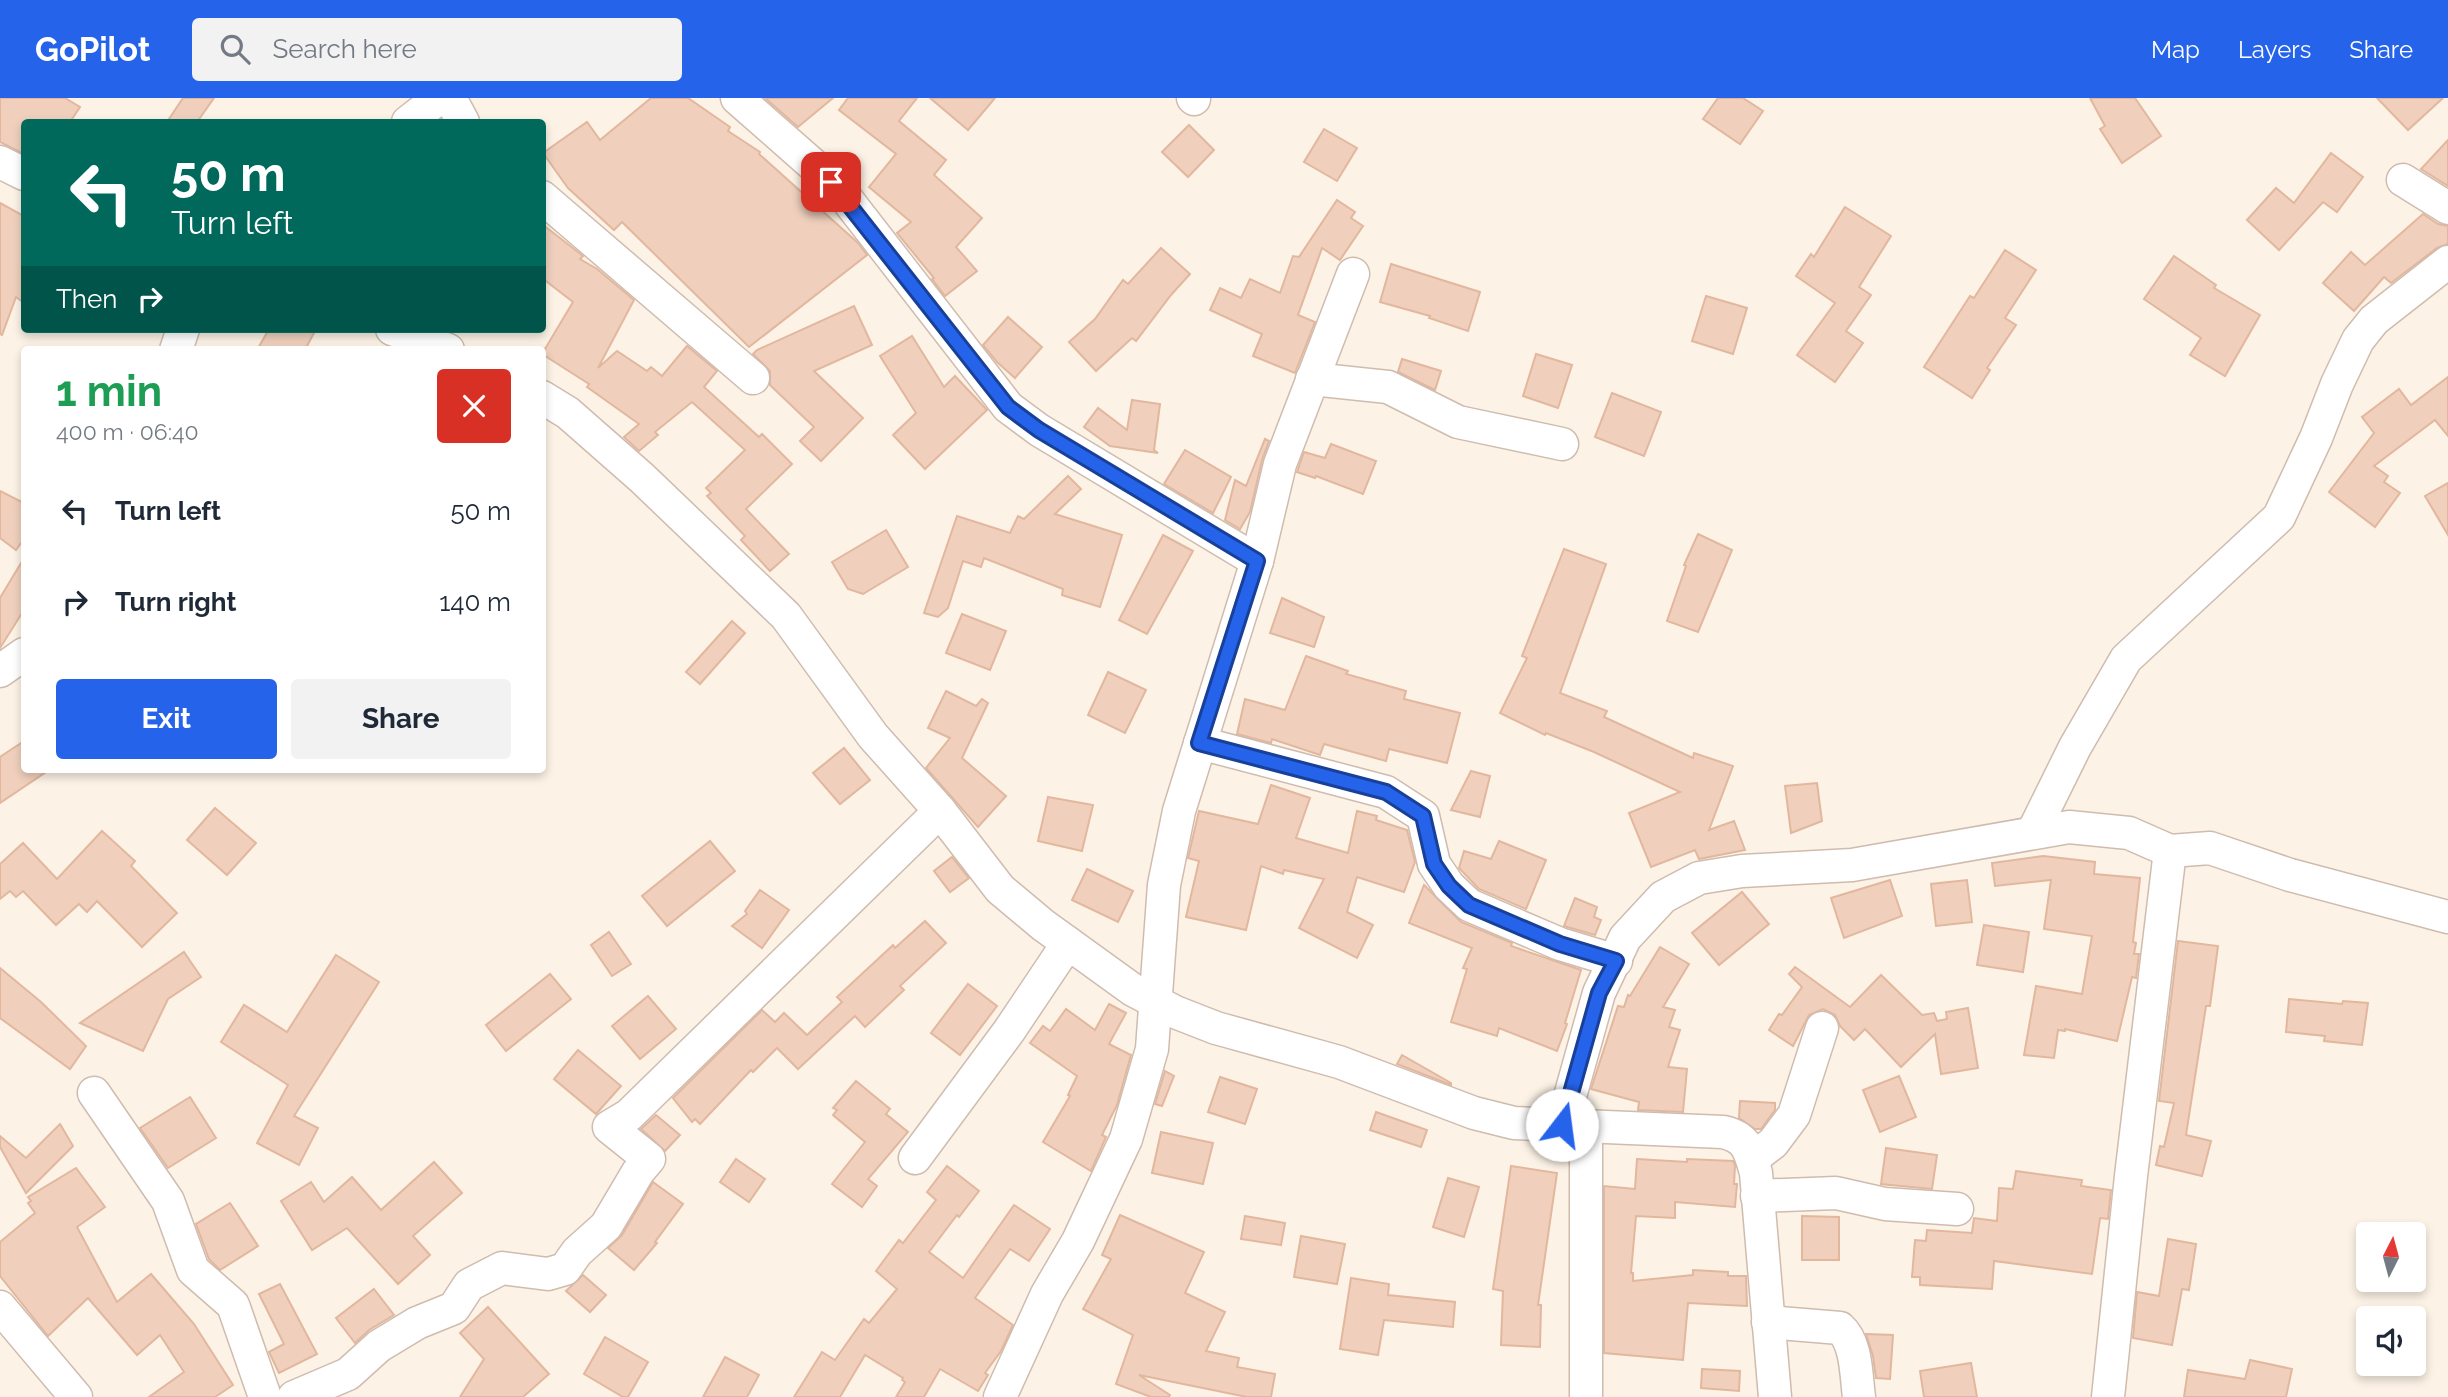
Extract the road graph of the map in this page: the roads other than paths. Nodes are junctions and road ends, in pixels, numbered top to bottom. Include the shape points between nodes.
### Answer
1 (439, 98) edge
2 (450, 98) edge
3 (737, 98) edge
4 (412, 119) edge
5 (461, 119) edge
6 (0, 162) edge
7 (21, 172) edge
8 (2403, 180) dead end
9 (546, 200) edge
10 (2448, 208) edge
11 (2448, 262) edge
12 (1353, 274) dead end
13 (403, 333) edge
14 (437, 346) edge
15 (753, 378) dead end
16 (1312, 379) junction
17 (546, 399) edge
18 (1562, 444) dead end
19 (1257, 561) junction
20 (21, 656) edge
21 (0, 671) edge
22 (1199, 743) junction
23 (940, 811) junction
24 (2034, 832) junction
25 (2170, 851) junction
26 (2448, 917) edge
27 (1068, 943) junction
28 (1616, 961) junction
29 (1156, 1002) junction
30 (1822, 1028) dead end
31 (94, 1093) dead end
32 (1574, 1126) junction
33 (915, 1158) dead end
34 (1752, 1159) junction
35 (1757, 1196) junction
36 (1957, 1209) dead end
37 (0, 1307) edge
38 (1768, 1322) junction
39 (76, 1397) edge
40 (265, 1397) edge
41 (294, 1397) edge
42 (1000, 1397) edge
43 (1586, 1397) edge
44 (1775, 1397) edge
45 (1859, 1397) edge
46 (2108, 1397) edge

1 - 4 street
2 - 5 street
3 - 19 street via 842,193 1008,407
6 - 7 street
8 - 10 street
9 - 15 street
11 - 24 street via 2374,320 2358,340 2279,517 2126,659 2075,747
12 - 16 street
13 - 14 street
16 - 18 street via 1388,387 1458,422
16 - 19 street via 1280,464
17 - 23 street via 642,478 786,616 873,736
19 - 22 street
20 - 21 street
22 - 28 street via 1386,792 1423,816 1434,864 1469,905 1560,944
22 - 29 street via 1164,885
23 - 27 street via 1000,889
23 - 41 street via 629,1115 609,1127 649,1159 606,1226 577,1251 565,1269 548,1273 502,1268 468,1284 454,1308 379,1346 348,1374
24 - 25 street via 2069,827 2129,833
24 - 28 street via 1852,865 1699,878 1663,897 1625,938
25 - 26 street via 2210,848 2290,875
25 - 46 street
27 - 29 street
27 - 33 street
28 - 32 street via 1599,993
29 - 32 street via 1216,1028 1339,1062 1474,1114 1514,1123
29 - 42 street via 1152,1049 1126,1139
30 - 34 street via 1794,1115 1773,1143
31 - 40 street via 168,1201 193,1270 233,1305
32 - 34 street via 1723,1132 1743,1139
32 - 43 street
34 - 35 street
35 - 36 street via 1836,1193 1885,1205
35 - 38 street
37 - 39 street
38 - 44 street
38 - 45 street via 1840,1328 1851,1343

